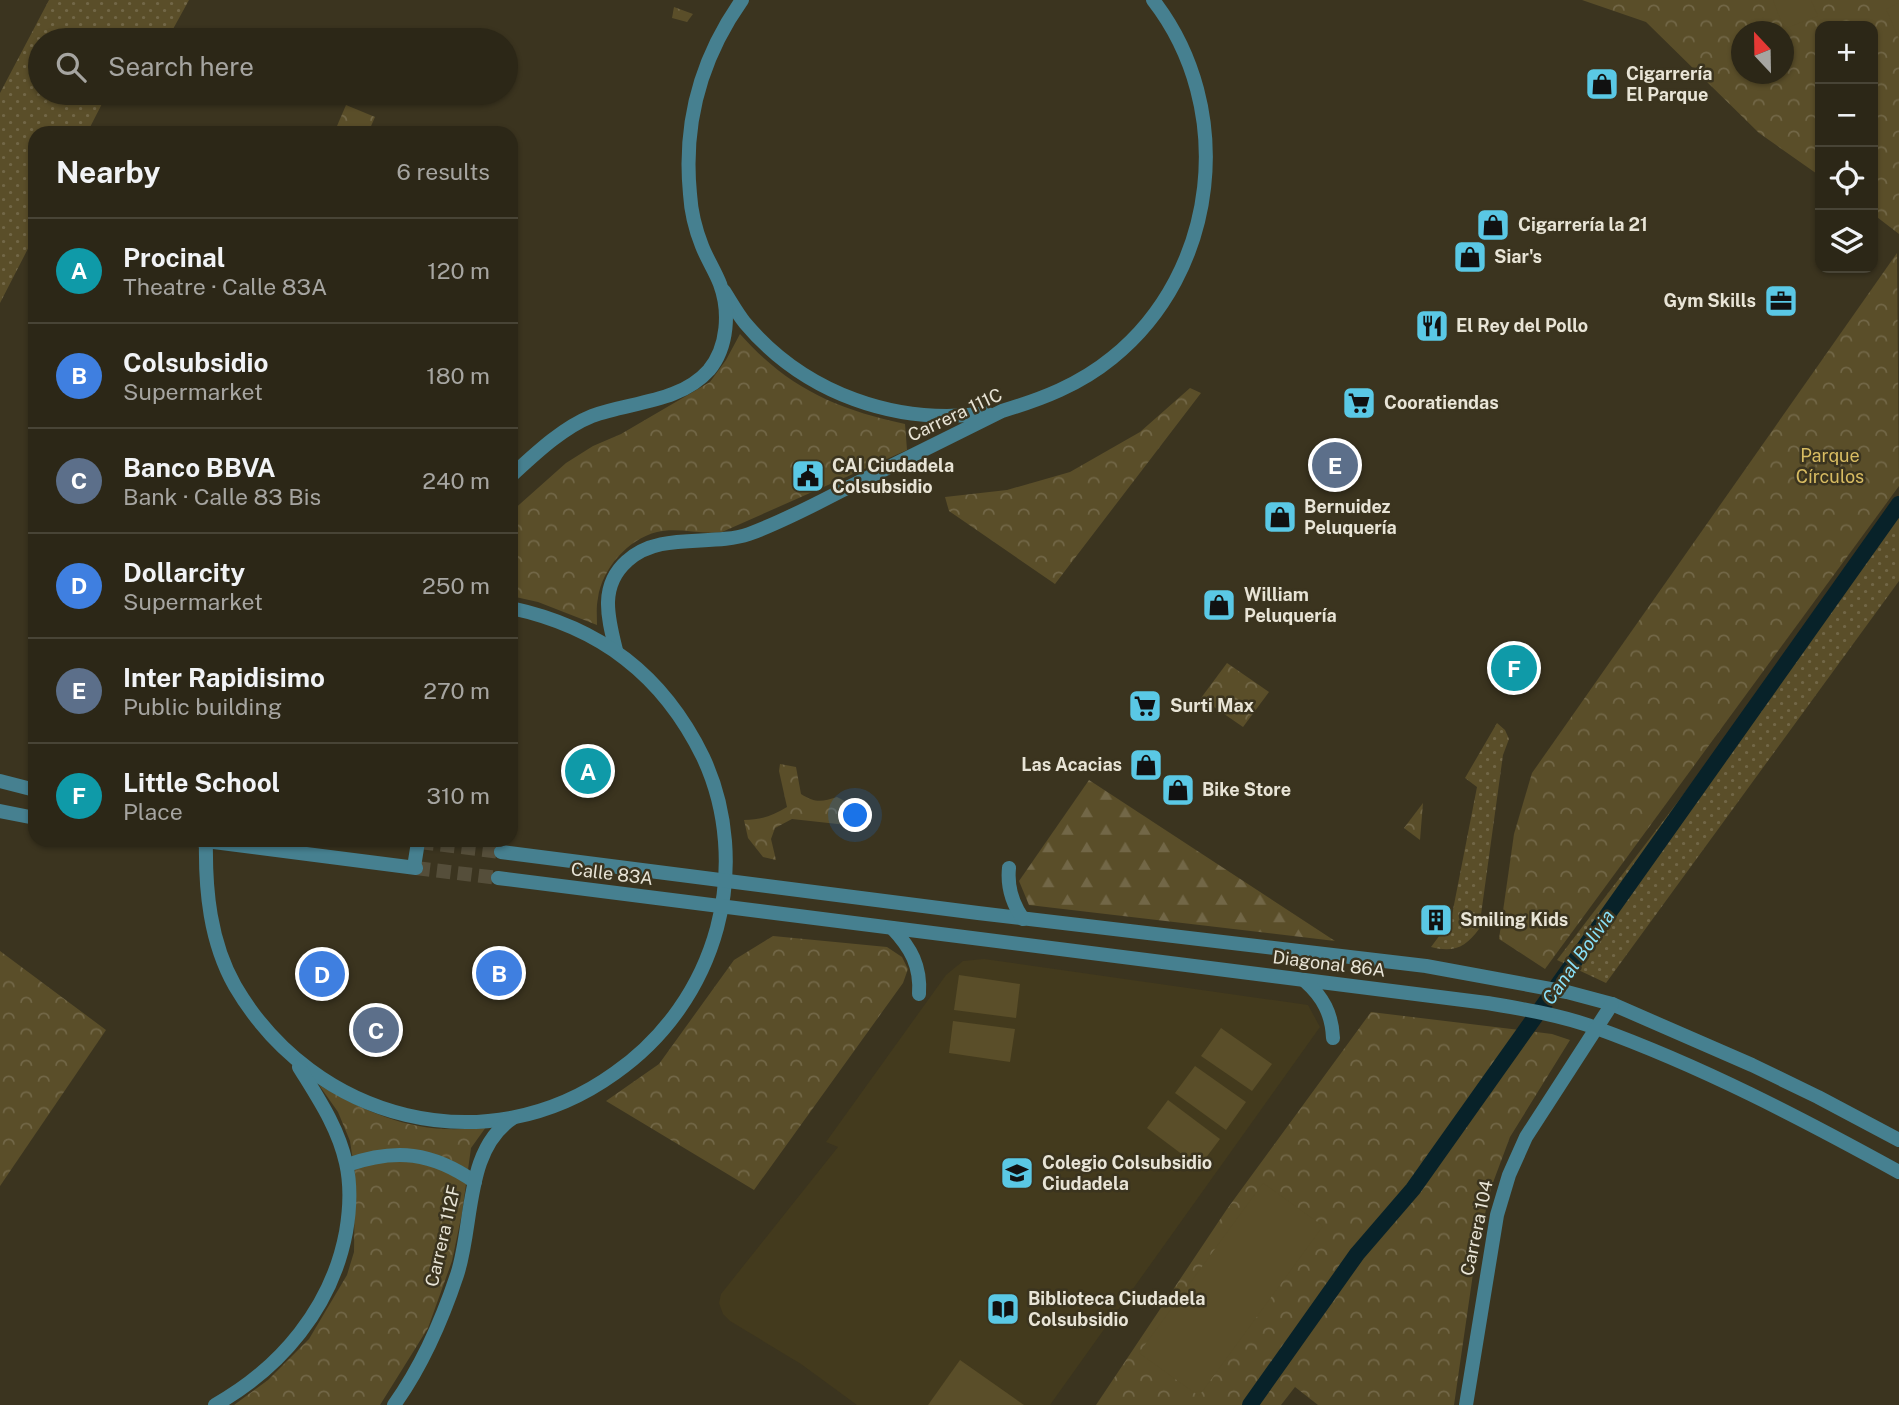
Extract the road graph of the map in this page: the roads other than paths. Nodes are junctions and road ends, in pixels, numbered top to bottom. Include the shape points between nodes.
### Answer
1 (742, 0) edge
2 (1153, 0) edge
3 (721, 287) junction
4 (1002, 411) junction
5 (518, 470) edge
6 (518, 610) edge
7 (615, 650) junction
8 (0, 781) edge
9 (28, 788) edge
10 (0, 811) edge
11 (28, 817) edge
12 (203, 847) edge
13 (304, 847) edge
14 (415, 847) edge
15 (1009, 868) dead end
16 (650, 872) junction
17 (726, 881) junction
18 (645, 898) junction
19 (722, 906) junction
20 (1023, 919) junction
21 (892, 928) junction
22 (1306, 981) junction
23 (919, 994) dead end
24 (1612, 1004) junction
25 (1595, 1027) junction
26 (1333, 1038) dead end
27 (295, 1060) junction
28 (514, 1118) junction
29 (1899, 1140) edge
30 (347, 1165) junction
31 (1899, 1172) edge
32 (475, 1182) junction
33 (215, 1405) edge
34 (394, 1405) edge
35 (1466, 1405) edge

1 - 3 street via 708,57 693,102 687,150 690,198 701,244
2 - 4 street, Carrera 111C via 1190,64 1204,112 1208,162 1202,212 1186,260 1167,296 1112,358 1079,382
3 - 4 street via 745,322 774,352 845,397 883,410 922,416 963,417
3 - 5 street via 726,322 722,346 708,370 663,397 591,417
4 - 7 street, Carrera 111C via 774,524 725,540 649,547 627,560 607,595
6 - 7 street via 580,629
7 - 17 street via 656,685 688,727 711,775 724,827
8 - 9 street
10 - 11 street
12 - 27 street via 216,938 234,984 261,1025
13 - 14 street via 415,868
15 - 20 street via 1009,888
16 - 17 street, Calle 83A
16 - 18 street
16 - 18 street, Calle 83A via 502,853 499,878
17 - 19 street
17 - 20 street, Diagonal 86A
18 - 19 street, Calle 83A
19 - 21 street, Diagonal 86A
19 - 28 street via 711,950 692,990 666,1027 635,1059 598,1086 558,1105
20 - 24 street, Diagonal 86A via 1426,966
21 - 22 street, Diagonal 86A
21 - 23 street via 915,958
22 - 25 street, Diagonal 86A via 1508,1007
22 - 26 street via 1327,1006
24 - 25 street, Carrera 104
24 - 29 street, Diagonal 86A via 1752,1065
25 - 31 street, Diagonal 86A via 1796,1116
25 - 35 street, Carrera 104 via 1526,1137 1509,1175 1497,1215
27 - 28 street via 332,1086 373,1106 418,1118 466,1122
27 - 30 street via 326,1110
28 - 32 street, Carrera 112F via 501,1126 482,1154
30 - 32 street via 390,1154 413,1155 456,1169
30 - 33 street via 348,1221 341,1259 322,1302 286,1351 242,1390
32 - 34 street, Carrera 112F via 451,1293 421,1361

